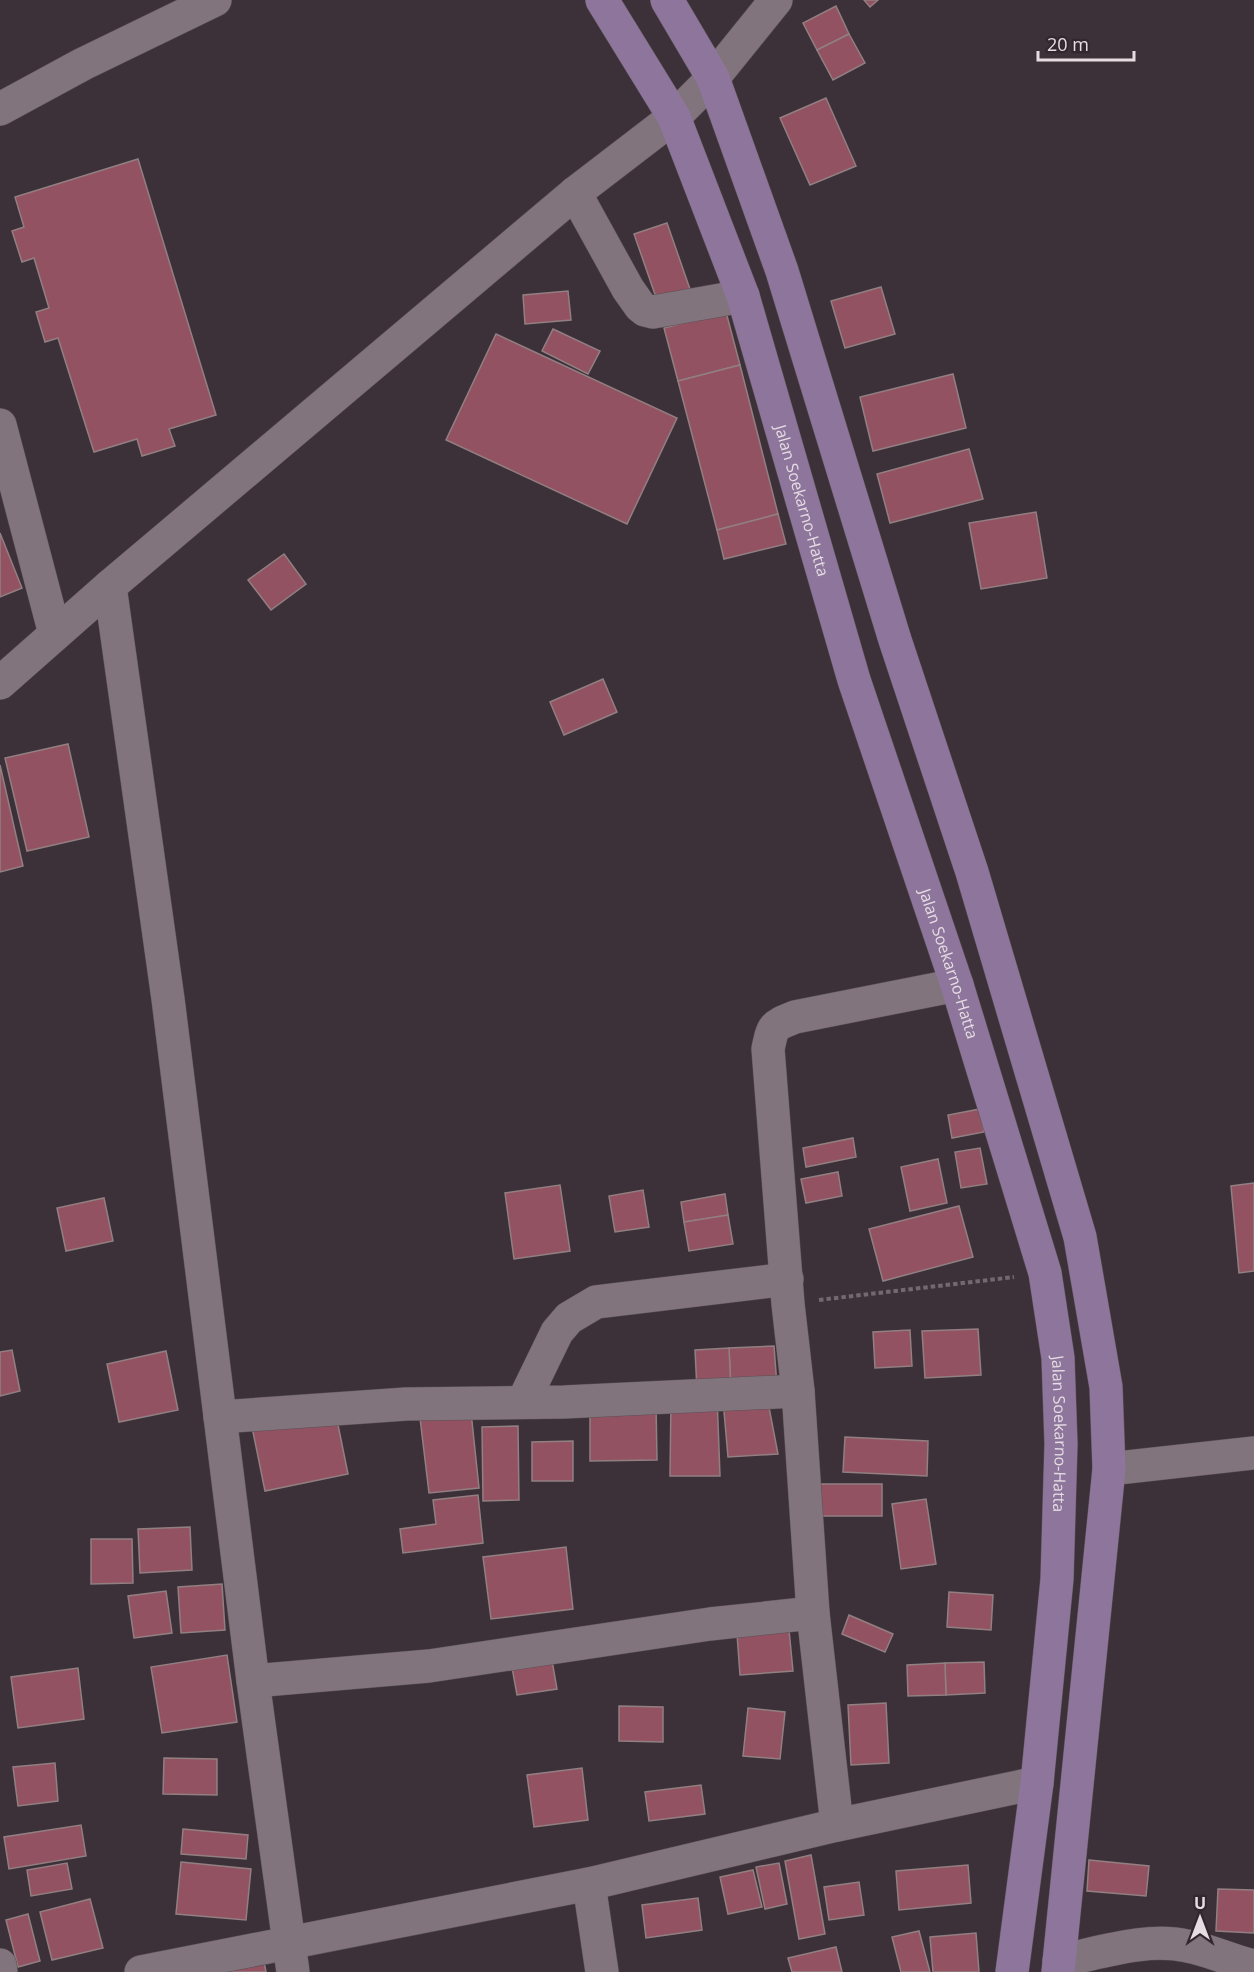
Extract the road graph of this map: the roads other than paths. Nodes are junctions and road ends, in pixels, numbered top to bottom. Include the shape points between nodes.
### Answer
1 (215, 0) edge
2 (602, 0) edge
3 (667, 0) edge
4 (776, 0) edge
5 (713, 78) junction
6 (0, 109) edge
7 (674, 117) junction
8 (575, 193) junction
9 (743, 296) junction
10 (0, 425) edge
11 (110, 586) junction
12 (55, 634) junction
13 (0, 683) edge
14 (965, 853) junction
15 (917, 868) junction
16 (957, 985) junction
17 (788, 1291) junction
18 (798, 1392) junction
19 (523, 1402) junction
20 (220, 1417) junction
21 (1254, 1453) edge
22 (1108, 1468) junction
23 (813, 1613) junction
24 (253, 1681) junction
25 (1037, 1783) junction
26 (837, 1825) junction
27 (589, 1884) junction
28 (291, 1958) edge
29 (0, 1965) edge
30 (1254, 1966) edge
31 (1058, 1967) edge
32 (1, 1972) edge
33 (141, 1972) edge
34 (602, 1972) edge
35 (1012, 1972) edge

1 - 6 street
2 - 7 main road, Jalan Soekarno-Hatta
3 - 5 main road
4 - 5 street
5 - 7 street
5 - 14 main road via 782,271 894,640
7 - 8 street
7 - 9 main road, Jalan Soekarno-Hatta
8 - 9 street via 628,289 645,310 653,312
8 - 11 street
9 - 15 main road, Jalan Soekarno-Hatta via 854,680
10 - 12 street
11 - 12 street
11 - 20 street via 168,999
12 - 13 street
14 - 15 main road
14 - 22 main road via 1080,1237 1106,1387
15 - 16 main road, Jalan Soekarno-Hatta
16 - 17 street via 795,1017 772,1029 768,1049
16 - 25 main road, Jalan Soekarno-Hatta via 1045,1273 1058,1358 1061,1444 1057,1579
17 - 18 street
17 - 19 street via 596,1302 569,1318 557,1332
18 - 19 street
18 - 23 street
19 - 20 street via 406,1404
20 - 24 street
21 - 22 street
22 - 31 main road
23 - 24 street via 710,1624 429,1666
23 - 26 street
24 - 28 street
25 - 26 street
25 - 35 main road, Jalan Soekarno-Hatta
26 - 27 street
27 - 28 street
27 - 34 street
28 - 33 street
29 - 32 street
30 - 31 street via 1188,1946 1163,1943 1135,1946

